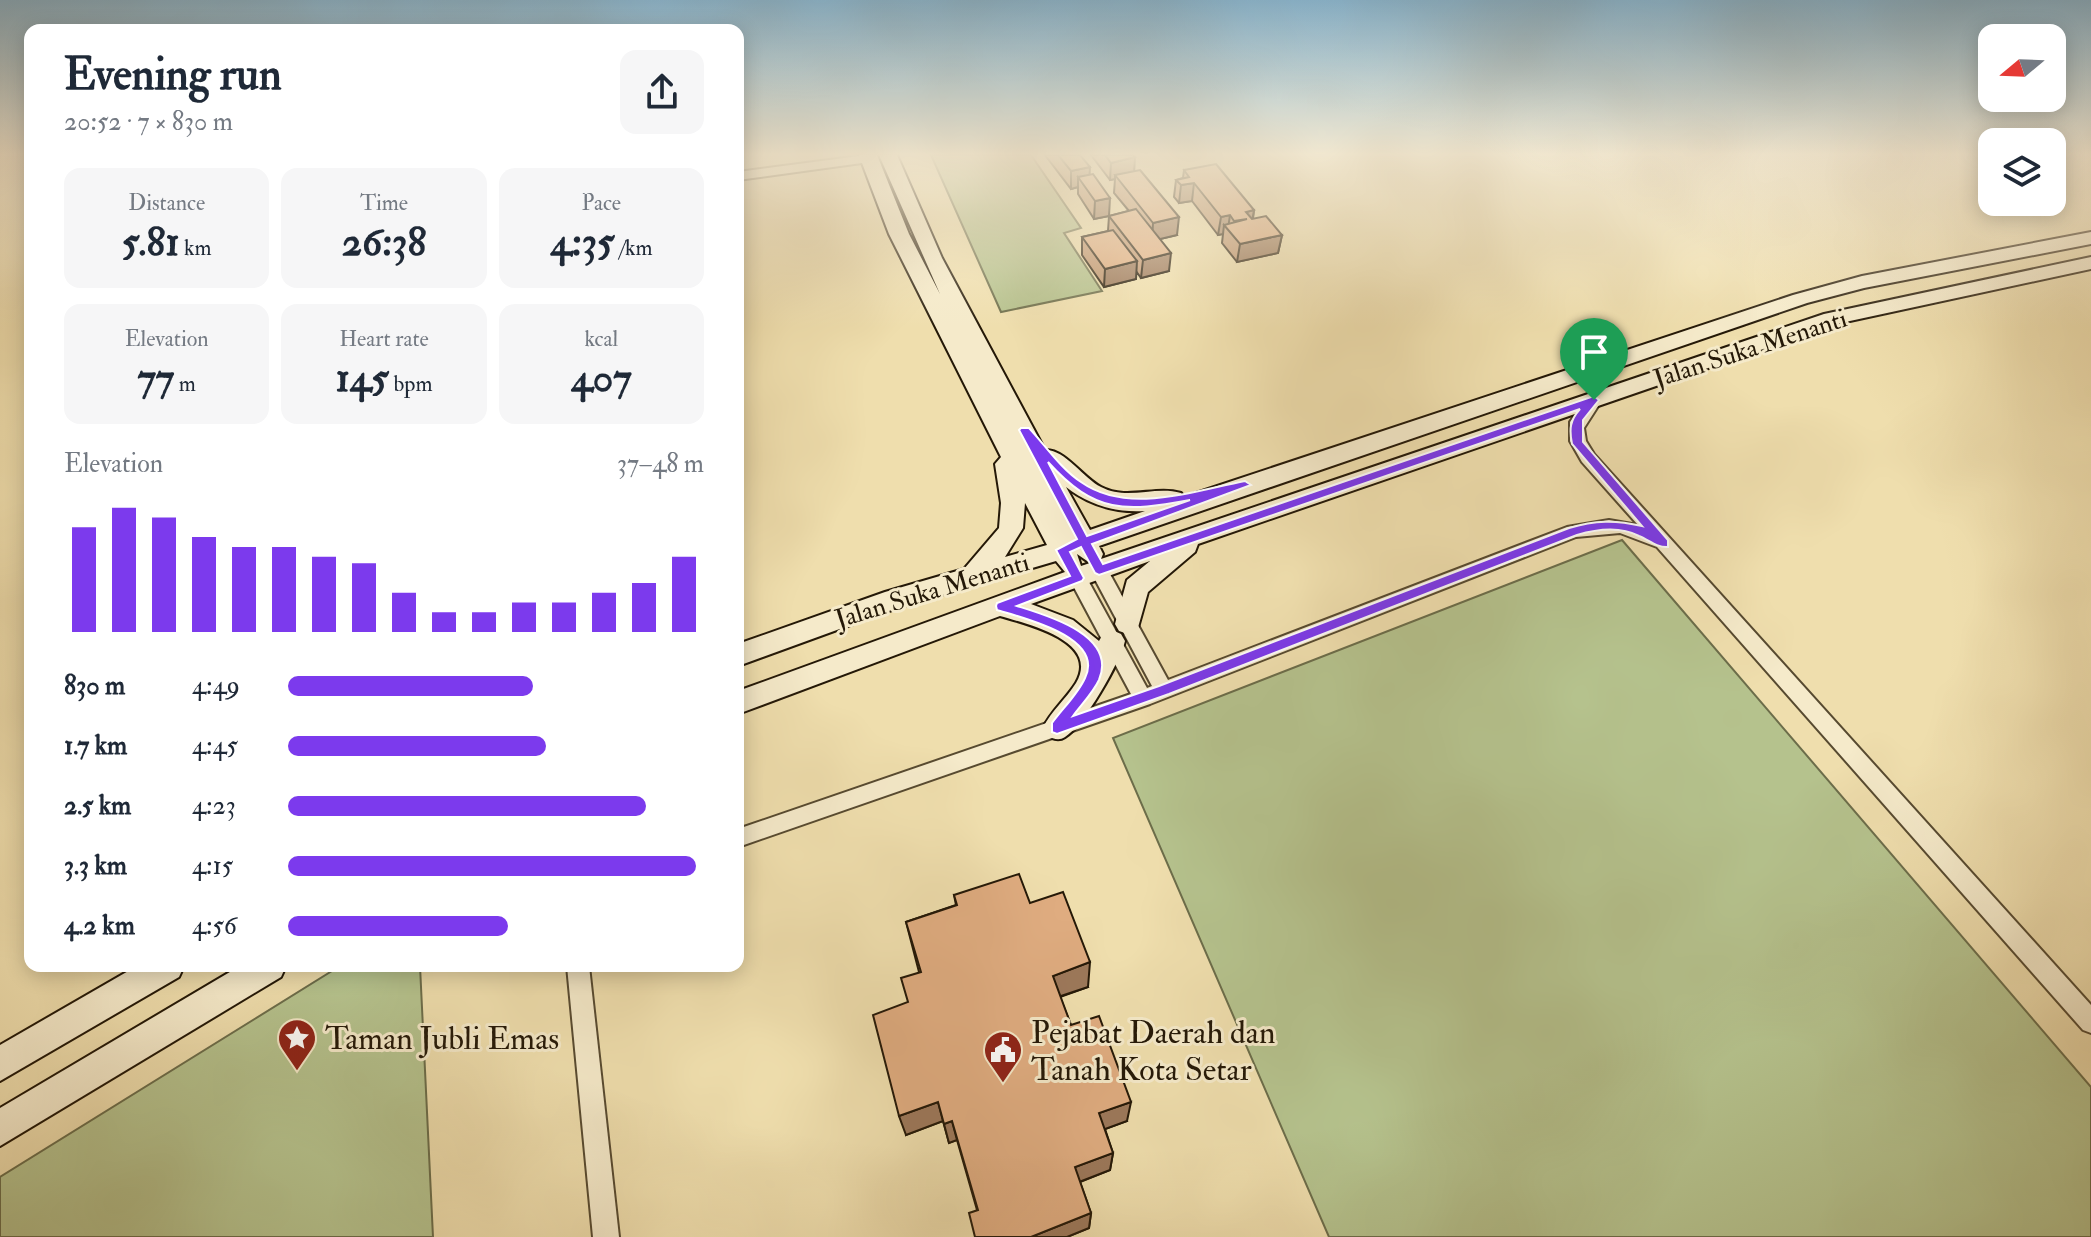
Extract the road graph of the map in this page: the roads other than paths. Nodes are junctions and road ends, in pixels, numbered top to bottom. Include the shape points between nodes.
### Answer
1 (892, 213) edge
2 (905, 213) edge
3 (926, 213) edge
4 (2091, 238) edge
5 (931, 257) junction
6 (2091, 263) edge
7 (1594, 400) junction
8 (1013, 434) junction
9 (1245, 485) junction
10 (1201, 533) junction
11 (1664, 543) junction
12 (1073, 546) junction
13 (1089, 574) junction
14 (971, 578) junction
15 (1002, 606) junction
16 (1120, 632) junction
17 (744, 653) edge
18 (1093, 679) junction
19 (1164, 690) junction
20 (1143, 698) junction
21 (744, 701) edge
22 (1057, 728) junction
23 (744, 836) edge
24 (158, 972) edge
25 (260, 972) edge
26 (579, 972) edge
27 (2091, 1022) edge
28 (0, 1064) edge
29 (0, 1128) edge
30 (606, 1237) edge

1 - 8 main road
2 - 5 main road
3 - 5 main road via 932,230
4 - 9 main road, Jalan Suka Menanti via 1800,299
5 - 8 main road
6 - 7 main road, Jalan Suka Menanti via 1831,319
7 - 10 main road, Jalan Suka Menanti
7 - 11 street via 1577,419 1578,444
8 - 9 main road via 1075,484 1123,504
8 - 12 main road
8 - 14 main road via 1009,538
9 - 12 main road, Jalan Suka Menanti
10 - 13 main road, Jalan Suka Menanti
10 - 16 main road via 1136,587
11 - 19 street via 1618,525 1584,528
11 - 27 street
12 - 13 main road
12 - 14 main road, Jalan Suka Menanti
13 - 15 main road, Jalan Suka Menanti
13 - 16 street
14 - 17 main road, Jalan Suka Menanti via 894,599
15 - 18 main road via 1074,633 1095,664
15 - 21 main road, Jalan Suka Menanti
16 - 18 main road
16 - 19 street
16 - 20 street
18 - 22 main road
19 - 20 street
20 - 22 street
22 - 23 street
24 - 28 main road
25 - 29 main road
26 - 30 street

